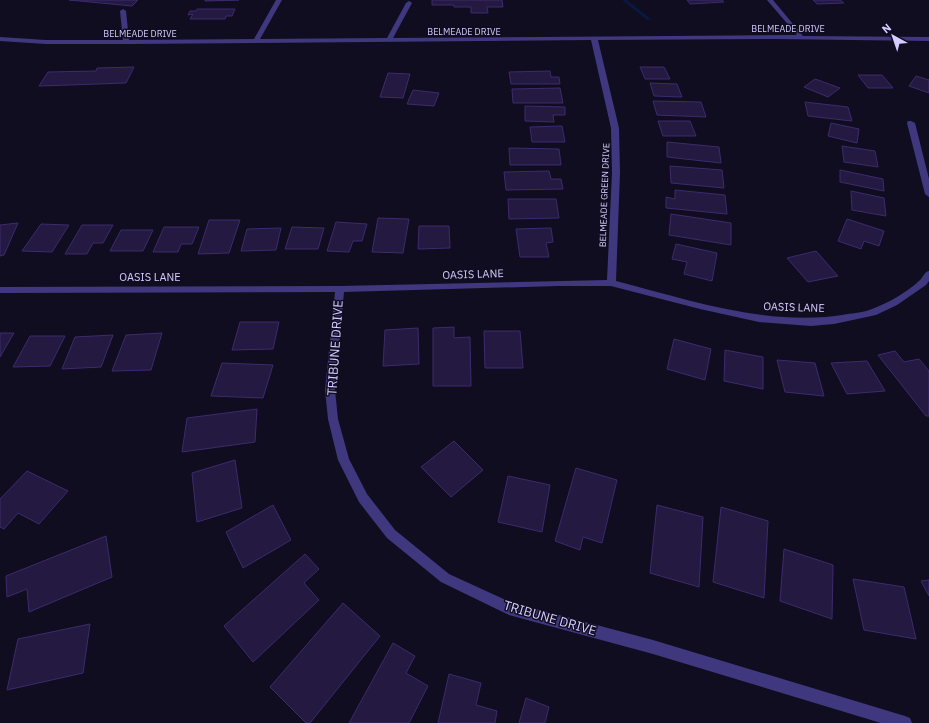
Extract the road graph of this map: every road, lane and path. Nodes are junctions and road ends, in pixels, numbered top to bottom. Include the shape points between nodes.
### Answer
1 (279, 0) edge
2 (770, 0) edge
3 (409, 3) dead end
4 (123, 11) dead end
5 (801, 37) junction
6 (594, 38) junction
7 (929, 38) edge
8 (0, 39) edge
9 (390, 40) junction
10 (256, 41) junction
11 (126, 42) junction
12 (911, 123) dead end
13 (929, 194) edge
14 (929, 274) edge
15 (611, 283) junction
16 (340, 289) junction
17 (0, 290) edge
18 (906, 723) edge

1 - 10 street
2 - 5 street
3 - 9 street
4 - 11 street
5 - 6 street, BELMEADE DRIVE
5 - 7 street, BELMEADE DRIVE
6 - 9 street, BELMEADE DRIVE
6 - 15 street, BELMEADE GREEN DRIVE via 615,128 616,173
8 - 11 street, BELMEADE DRIVE
9 - 10 street, BELMEADE DRIVE
10 - 11 street, BELMEADE DRIVE
12 - 13 street
14 - 15 street, OASIS LANE via 923,283 894,303 872,313 811,322 759,318
15 - 16 street, OASIS LANE
16 - 17 street, OASIS LANE
16 - 18 street, TRIBUNE DRIVE via 330,390 333,419 344,460 363,498 391,534 446,578 509,608 654,647

